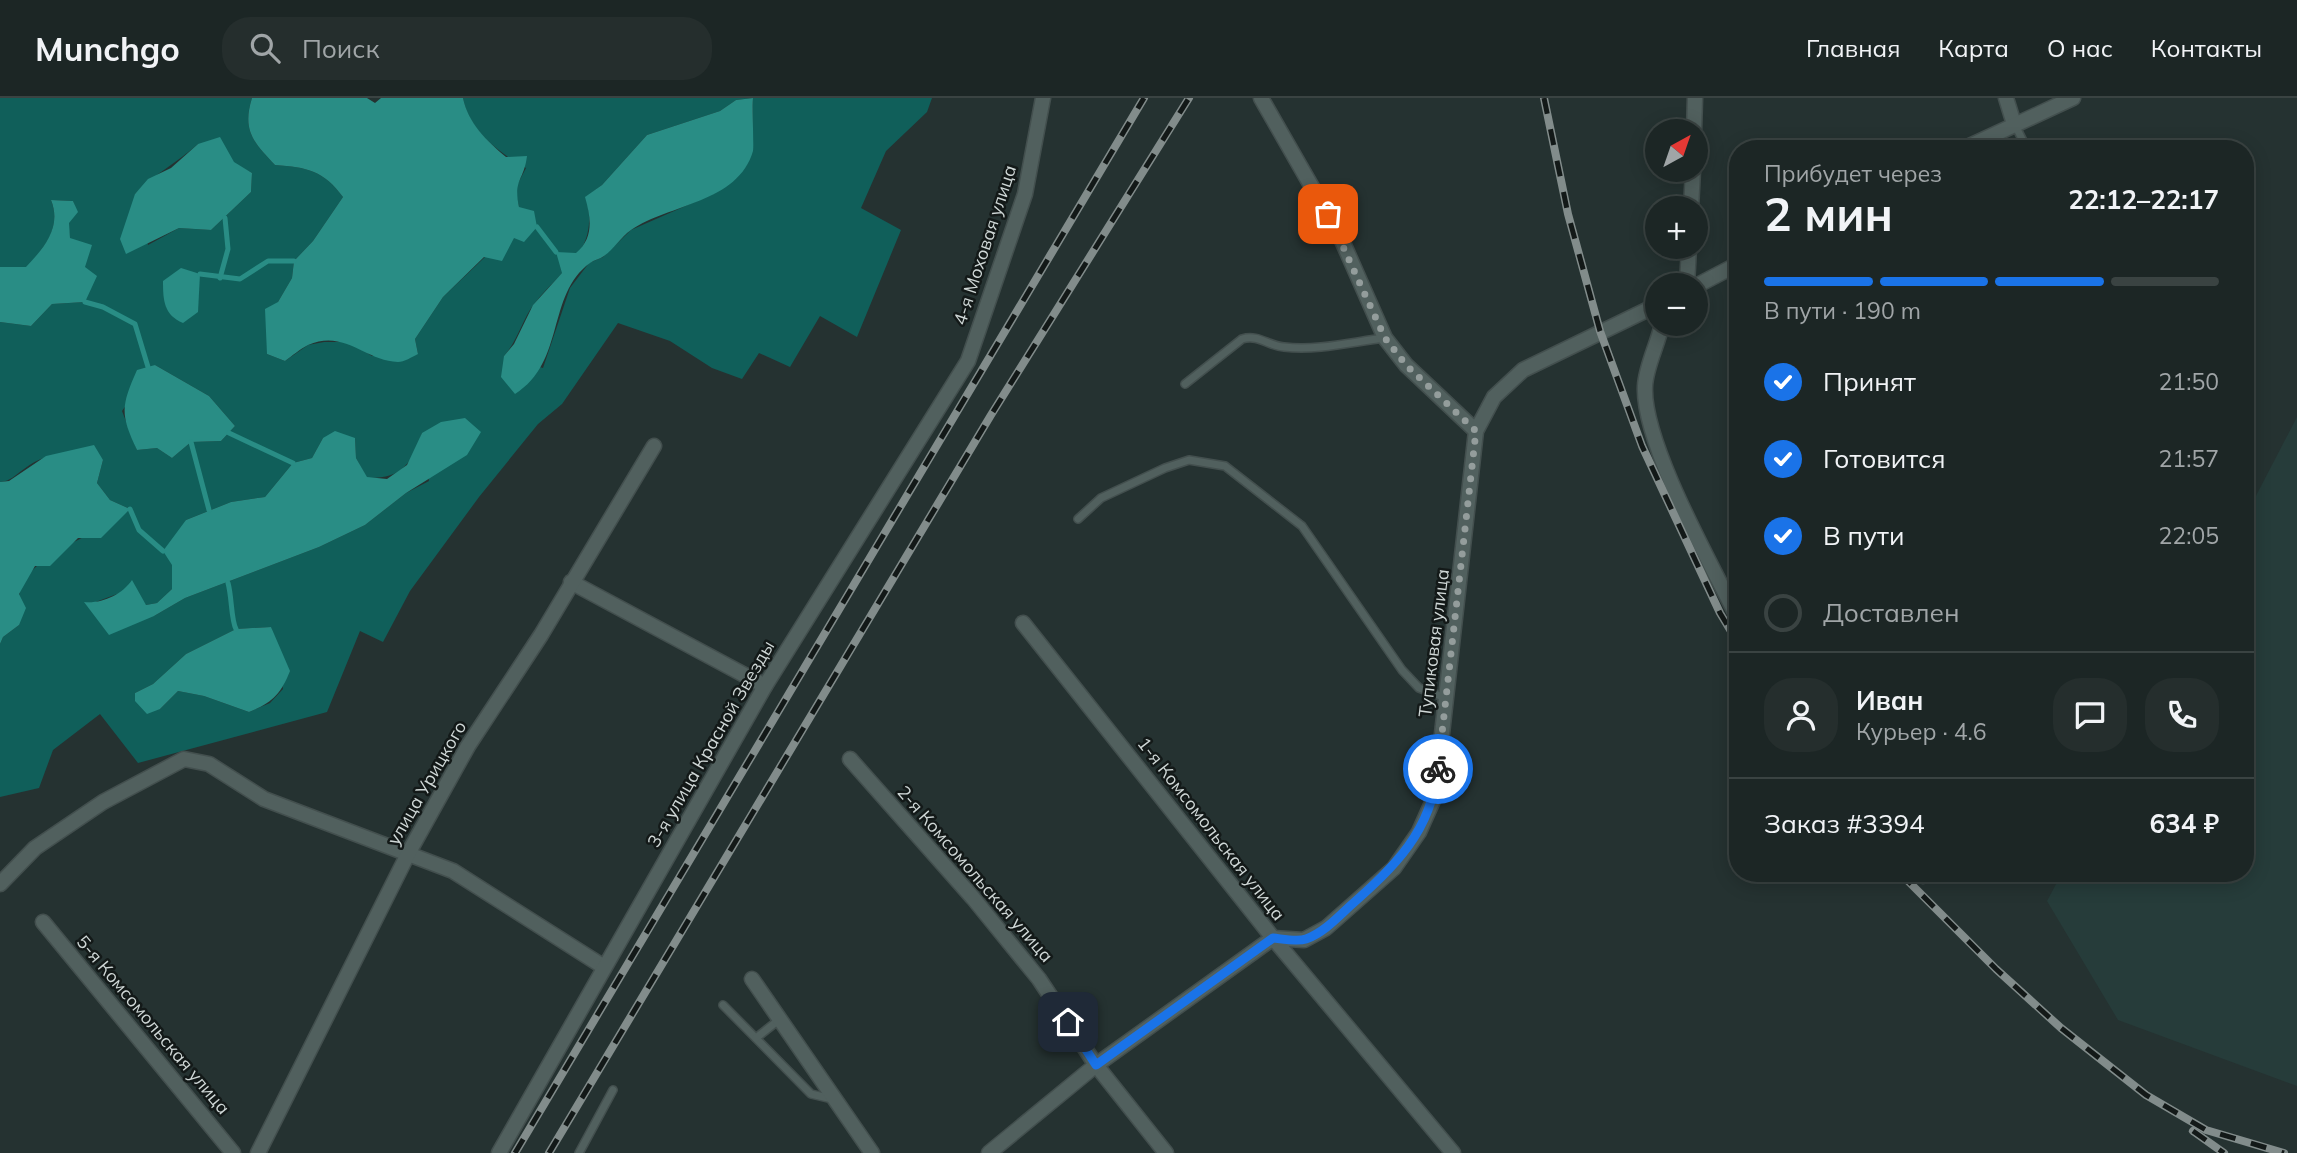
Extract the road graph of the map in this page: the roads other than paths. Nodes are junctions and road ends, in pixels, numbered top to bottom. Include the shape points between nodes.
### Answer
1 (1044, 98) edge
2 (1261, 98) edge
3 (1695, 98) edge
4 (2006, 98) edge
5 (2073, 98) edge
6 (1694, 119) edge
7 (2014, 124) junction
8 (1981, 140) edge
9 (2022, 140) edge
10 (1729, 269) edge
11 (1708, 280) edge
12 (1645, 311) edge
13 (1659, 336) edge
14 (1385, 338) junction
15 (968, 361) joint
16 (1185, 384) dead end
17 (1476, 431) junction
18 (654, 446) dead end
19 (1078, 519) dead end
20 (571, 582) junction
21 (1729, 600) edge
22 (1023, 623) dead end
23 (765, 686) junction
24 (1447, 698) junction
25 (850, 759) dead end
26 (409, 852) junction
27 (0, 884) edge
28 (43, 922) dead end
29 (1273, 938) junction
30 (604, 967) junction
31 (752, 979) dead end
32 (723, 1005) dead end
33 (780, 1018) junction
34 (756, 1038) junction
35 (1096, 1065) junction
36 (612, 1090) dead end
37 (833, 1099) junction
38 (233, 1153) edge
39 (258, 1153) edge
40 (499, 1153) edge
41 (579, 1153) edge
42 (872, 1153) edge
43 (989, 1153) edge
44 (1166, 1153) edge
45 (1453, 1153) edge

1 - 15 street, 4-я Моховая улица via 1025,194
2 - 14 street via 1340,236
3 - 6 street
4 - 7 street
5 - 7 street
7 - 8 street
7 - 9 lane
10 - 11 street
12 - 17 street, Тупиковая улица via 1523,370 1494,397
13 - 21 street via 1645,384 1648,419 1671,481
14 - 16 lane via 1290,347 1251,336 1242,338
14 - 17 street via 1406,365
15 - 23 street, 3-я улица Красной Звезды
17 - 24 street, Тупиковая улица
18 - 20 street, улица Урицкого
19 - 24 lane via 1101,498 1165,468 1189,460 1225,466 1301,526 1402,670 1419,688
20 - 23 street
20 - 26 street, улица Урицкого via 468,746
22 - 29 street, 1-я Комсомольская улица
23 - 30 street, 3-я улица Красной Звезды
24 - 29 street, Тупиковая улица via 1435,796 1394,868 1326,928 1304,940
25 - 35 street, 2-я Комсомольская улица via 1023,959
26 - 27 street via 264,799 209,764 184,759 92,809 35,848
26 - 30 street via 453,870
26 - 39 street, улица Урицкого
28 - 38 street, 5-я Комсомольская улица
29 - 35 street
29 - 45 street, 1-я Комсомольская улица
30 - 40 street, 3-я улица Красной Звезды
31 - 33 street
32 - 34 lane
33 - 34 lane
33 - 37 street
34 - 37 lane via 811,1094
35 - 43 street
35 - 44 street, 2-я Комсомольская улица
36 - 41 lane
37 - 42 street

